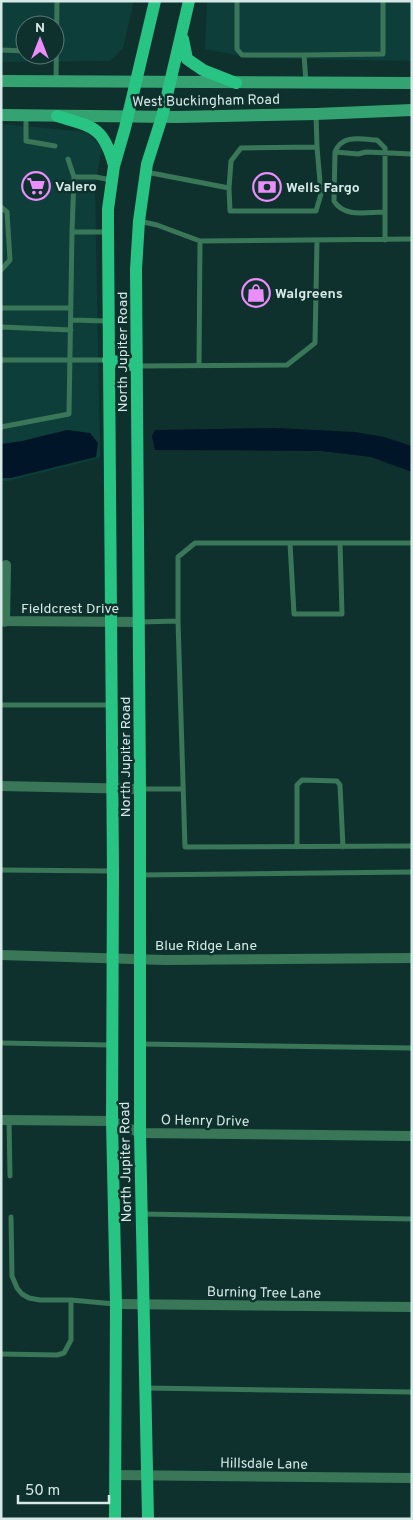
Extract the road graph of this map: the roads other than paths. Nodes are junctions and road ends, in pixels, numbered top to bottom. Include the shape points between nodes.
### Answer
1 (57, 1) edge
2 (156, 1) edge
3 (189, 1) edge
4 (237, 1) edge
5 (383, 1) edge
6 (57, 15) edge
7 (183, 32) junction
8 (1, 50) edge
9 (15, 51) edge
10 (304, 55) junction
11 (56, 65) edge
12 (1, 80) edge
13 (56, 80) junction
14 (136, 82) junction
15 (171, 82) junction
16 (236, 82) junction
17 (306, 83) junction
18 (412, 83) edge
19 (412, 110) edge
20 (316, 114) junction
21 (1, 115) edge
22 (26, 115) junction
23 (56, 116) junction
24 (128, 116) junction
25 (162, 117) junction
26 (55, 146) dead end
27 (318, 147) junction
28 (335, 152) junction
29 (386, 153) junction
30 (412, 154) edge
31 (68, 159) dead end
32 (114, 166) junction
33 (145, 172) junction
34 (74, 177) junction
35 (112, 180) junction
36 (229, 188) junction
37 (1, 207) edge
38 (384, 212) junction
39 (139, 221) junction
40 (72, 232) junction
41 (108, 232) junction
42 (412, 239) edge
43 (317, 240) junction
44 (385, 240) junction
45 (200, 241) junction
46 (1, 270) edge
47 (1, 308) edge
48 (71, 308) junction
49 (71, 320) junction
50 (108, 321) junction
51 (1, 327) edge
52 (71, 330) junction
53 (1, 360) edge
54 (70, 360) junction
55 (108, 360) junction
56 (137, 366) junction
57 (200, 366) junction
58 (1, 427) edge
59 (290, 543) junction
60 (340, 543) junction
61 (412, 543) edge
62 (6, 565) dead end
63 (178, 621) junction
64 (3, 622) edge
65 (110, 622) junction
66 (139, 622) junction
67 (1, 705) edge
68 (112, 705) junction
69 (1, 786) edge
70 (112, 788) junction
71 (140, 789) junction
72 (183, 790) junction
73 (412, 846) edge
74 (296, 847) junction
75 (343, 847) junction
76 (1, 870) edge
77 (113, 871) junction
78 (412, 872) edge
79 (140, 875) junction
80 (1, 955) edge
81 (112, 957) junction
82 (412, 958) edge
83 (139, 959) junction
84 (1, 1044) edge
85 (139, 1044) junction
86 (113, 1045) junction
87 (412, 1048) edge
88 (5, 1120) edge
89 (112, 1121) junction
90 (140, 1133) junction
91 (412, 1136) edge
92 (10, 1176) dead end
93 (141, 1214) junction
94 (11, 1217) dead end
95 (412, 1220) edge
96 (72, 1300) junction
97 (116, 1304) junction
98 (142, 1304) junction
99 (412, 1308) edge
100 (1, 1354) edge
101 (145, 1388) junction
102 (412, 1392) edge
103 (115, 1475) junction
104 (147, 1475) junction
105 (412, 1478) edge
106 (115, 1519) edge
107 (148, 1519) edge

1 - 6 lane
2 - 14 main road, North Jupiter Road
3 - 7 main road, North Jupiter Road
4 - 10 lane via 237,49 242,55
5 - 10 lane via 383,54
7 - 15 main road, North Jupiter Road
7 - 16 main road via 187,59 203,70
8 - 9 lane
10 - 17 lane
11 - 13 lane
12 - 13 main road, West Buckingham Road
13 - 14 main road, West Buckingham Road
14 - 15 main road, West Buckingham Road
14 - 24 main road, North Jupiter Road
15 - 16 main road, West Buckingham Road
15 - 25 main road, North Jupiter Road
16 - 17 main road, West Buckingham Road
17 - 18 main road, West Buckingham Road
19 - 20 main road, West Buckingham Road
20 - 25 main road, West Buckingham Road
20 - 27 lane
21 - 22 main road, West Buckingham Road
22 - 23 main road, West Buckingham Road
22 - 26 lane via 26,141
23 - 24 main road, West Buckingham Road
23 - 32 main road via 86,125 103,136
24 - 25 main road, West Buckingham Road
24 - 32 main road, North Jupiter Road
25 - 33 main road, North Jupiter Road
27 - 36 lane via 241,148 231,161
27 - 36 lane via 320,194 316,211 230,211
28 - 29 lane
28 - 29 lane via 346,139 377,140
28 - 38 lane via 334,201 337,207 344,212
29 - 30 lane
29 - 38 lane
31 - 34 lane
32 - 35 main road, North Jupiter Road
33 - 36 lane
33 - 39 main road, North Jupiter Road
34 - 35 lane
34 - 40 lane
35 - 41 main road, North Jupiter Road
37 - 46 lane via 7,212 10,260
38 - 44 lane
39 - 45 lane
39 - 56 main road, North Jupiter Road
40 - 41 lane
40 - 48 lane
41 - 50 main road, North Jupiter Road
42 - 44 lane
43 - 44 lane
43 - 45 lane
43 - 57 lane via 315,343 287,365
45 - 57 lane
47 - 48 lane
48 - 49 lane
49 - 50 lane
49 - 52 lane
50 - 55 main road, North Jupiter Road
51 - 52 lane
52 - 54 lane
53 - 54 lane
54 - 55 lane
54 - 58 lane via 70,414
55 - 56 main road
55 - 65 main road, North Jupiter Road
56 - 57 lane
56 - 66 main road, North Jupiter Road
59 - 60 lane
59 - 60 lane via 294,614 342,614
59 - 63 lane via 195,543 178,558
60 - 61 lane
62 - 64 street
63 - 66 lane
63 - 72 lane
64 - 65 street, Fieldcrest Drive
65 - 66 street, Fieldcrest Drive
65 - 68 main road, North Jupiter Road
66 - 71 main road, North Jupiter Road
67 - 68 lane
68 - 70 main road, North Jupiter Road
69 - 70 street
70 - 71 street
70 - 77 main road, North Jupiter Road
71 - 72 lane
71 - 79 main road, North Jupiter Road
72 - 74 lane via 185,847
73 - 75 lane
74 - 75 lane
74 - 75 lane via 297,785 302,780 337,781 340,785
76 - 77 lane
77 - 81 main road, North Jupiter Road
78 - 79 lane
79 - 83 main road, North Jupiter Road
80 - 81 street, Blue Ridge Lane
81 - 83 street, Blue Ridge Lane
81 - 86 main road, North Jupiter Road
82 - 83 street, Blue Ridge Lane
83 - 85 main road, North Jupiter Road
84 - 86 lane
85 - 87 lane
85 - 90 main road, North Jupiter Road
86 - 89 main road, North Jupiter Road
88 - 89 street, O Henry Drive
88 - 92 lane
89 - 90 street, O Henry Drive
89 - 97 main road, North Jupiter Road
90 - 91 street, O Henry Drive
90 - 93 main road, North Jupiter Road
93 - 95 lane
93 - 98 main road, North Jupiter Road
94 - 96 lane via 12,1276 17,1288 29,1298
96 - 97 lane
96 - 100 lane via 71,1340 64,1353
97 - 98 street, Burning Tree Lane
97 - 103 main road, North Jupiter Road
98 - 99 street, Burning Tree Lane
98 - 101 main road, North Jupiter Road
101 - 102 lane
101 - 104 main road, North Jupiter Road
103 - 104 street, Hillsdale Lane
103 - 106 main road, North Jupiter Road
104 - 105 street, Hillsdale Lane
104 - 107 main road, North Jupiter Road

